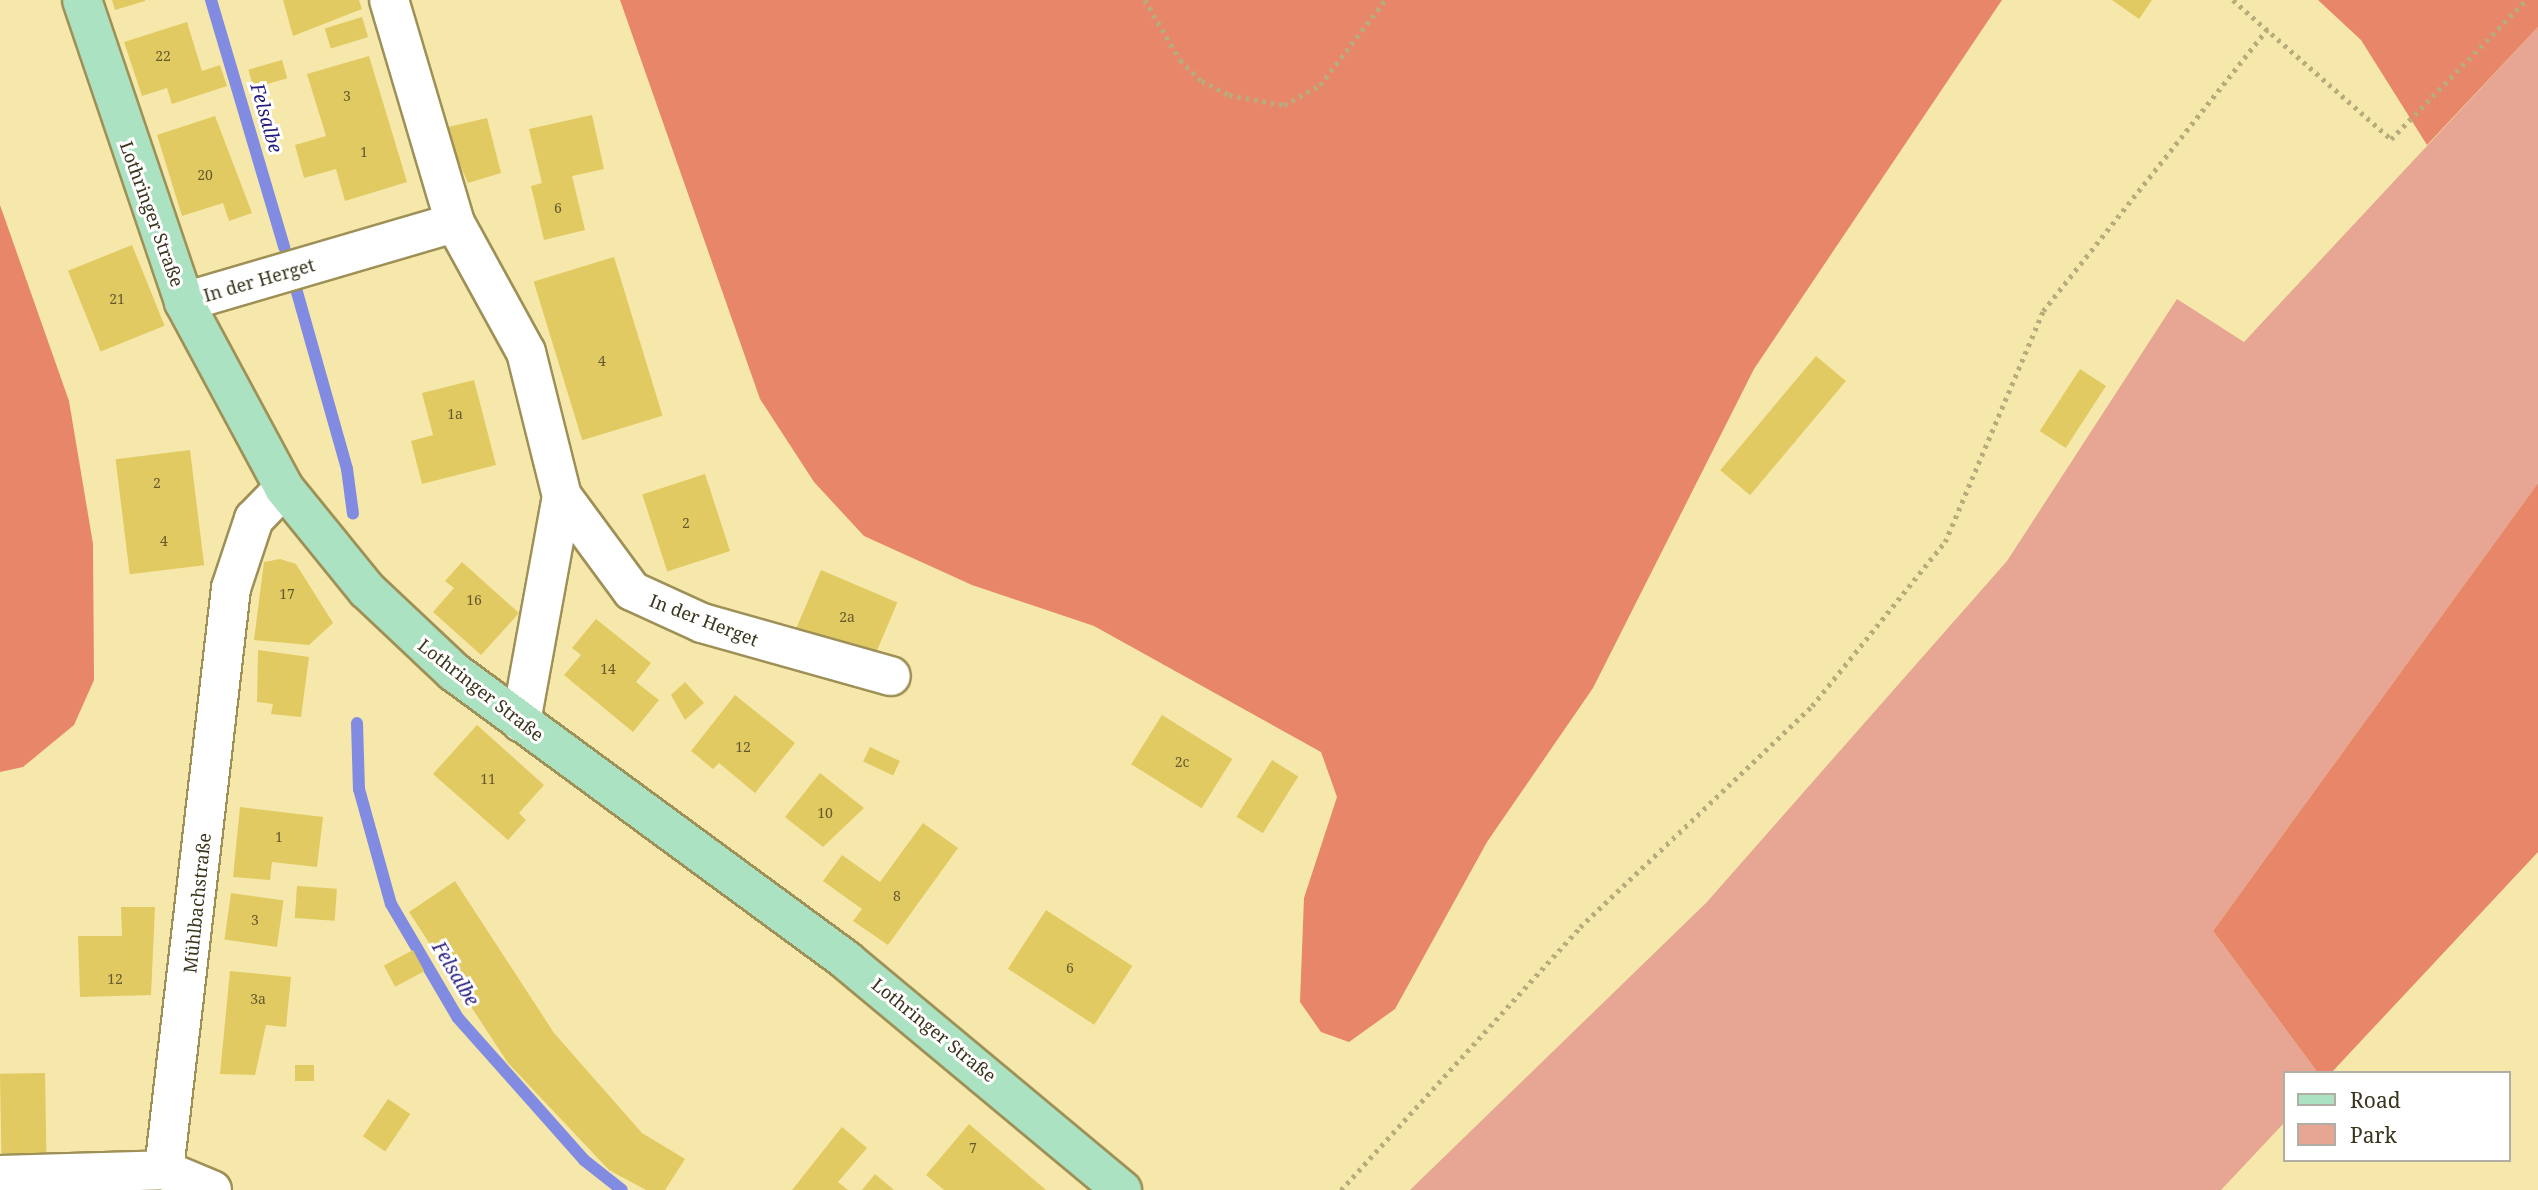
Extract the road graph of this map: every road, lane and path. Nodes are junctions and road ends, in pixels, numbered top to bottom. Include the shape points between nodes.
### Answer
1 (82, 0) edge
2 (389, 0) edge
3 (1145, 0) edge
4 (1385, 0) edge
5 (2233, 0) edge
6 (2526, 0) edge
7 (2267, 29) junction
8 (455, 223) junction
9 (184, 302) junction
10 (284, 488) junction
11 (562, 496) junction
12 (891, 676) dead end
13 (521, 722) junction
14 (164, 1170) junction
15 (0, 1175) edge
16 (212, 1190) edge
17 (1122, 1190) edge
18 (1341, 1190) edge

1 - 9 main road, Lothringer Straße
2 - 8 street, In der Herget
3 - 4 path via 1180,60 1202,81 1229,95 1284,105 1320,85
5 - 7 path
6 - 7 path via 2391,139
7 - 18 path via 2043,311 1945,542 1812,706 1580,926
8 - 9 street, In der Herget
8 - 11 street, In der Herget via 526,352
9 - 10 main road, Lothringer Straße
10 - 13 main road, Lothringer Straße via 413,637
10 - 14 street, Mühlbachstraße via 254,519 231,588
11 - 12 street, In der Herget via 632,591 702,623
11 - 13 street, In der Herget
13 - 17 main road, Lothringer Straße via 858,970
14 - 15 street
14 - 16 street

